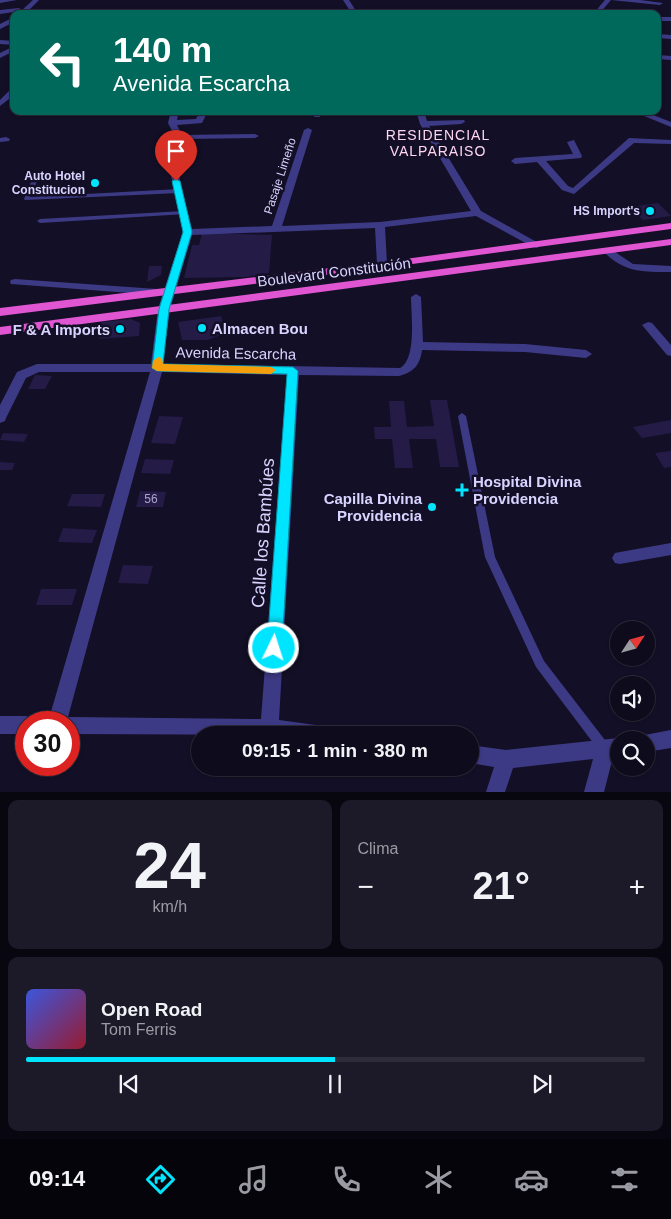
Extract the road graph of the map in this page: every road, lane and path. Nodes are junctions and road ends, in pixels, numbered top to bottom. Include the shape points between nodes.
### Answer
1 (14, 0) edge
2 (36, 0) edge
3 (608, 0) edge
4 (614, 0) edge
5 (0, 1) edge
6 (660, 3) dead end
7 (23, 10) edge
8 (599, 10) edge
9 (10, 95) edge
10 (0, 104) edge
11 (174, 115) edge
12 (202, 115) edge
13 (421, 115) edge
14 (647, 115) edge
15 (461, 122) dead end
16 (172, 123) junction
17 (424, 124) junction
18 (671, 125) edge
19 (308, 130) dead end
20 (255, 136) dead end
21 (179, 137) junction
22 (572, 142) dead end
23 (671, 142) edge
24 (539, 159) junction
25 (515, 161) dead end
26 (36, 176) dead end
27 (179, 192) junction
28 (184, 213) junction
29 (477, 213) junction
30 (40, 221) dead end
31 (380, 225) junction
32 (671, 226) edge
33 (276, 229) junction
34 (188, 232) junction
35 (671, 242) edge
36 (537, 245) junction
37 (609, 251) junction
38 (382, 264) junction
39 (671, 269) edge
40 (15, 282) dead end
41 (170, 290) junction
42 (157, 292) junction
43 (416, 297) dead end
44 (164, 309) junction
45 (0, 312) edge
46 (648, 325) dead end
47 (0, 332) edge
48 (416, 346) junction
49 (671, 352) edge
50 (586, 354) dead end
51 (157, 368) junction
52 (293, 371) junction
53 (462, 416) dead end
54 (0, 418) edge
55 (671, 549) edge
56 (620, 558) dead end
57 (60, 711) edge
58 (0, 725) edge
59 (15, 725) edge
60 (80, 725) edge
61 (269, 726) edge
62 (191, 727) edge
63 (671, 739) edge
64 (655, 742) edge
65 (610, 746) edge
66 (610, 748) edge
67 (610, 753) edge
68 (479, 755) edge
69 (506, 759) junction
70 (495, 792) edge
71 (594, 792) edge

1 - 5 street
2 - 7 street
3 - 8 street
4 - 6 street
9 - 10 street
11 - 16 street
12 - 16 street via 199,121
13 - 17 street
14 - 18 street
15 - 17 street
16 - 21 street
17 - 29 street
19 - 33 street, Pasaje Limeño
20 - 21 street
21 - 27 street via 174,154
22 - 24 street via 578,156
23 - 24 street via 632,140 574,191 565,188
24 - 25 street
26 - 27 lane via 26,199
27 - 28 street
28 - 30 lane
28 - 34 street
29 - 31 street
29 - 36 street
31 - 33 street
31 - 38 street
32 - 36 highway, Boulevard Constitución
33 - 34 street
34 - 41 street
35 - 37 highway, Boulevard Constitución
36 - 38 highway, Boulevard Constitución
37 - 39 street via 631,268
37 - 44 highway, Boulevard Constitución
38 - 41 highway, Boulevard Constitución
40 - 42 street
41 - 42 highway, Boulevard Constitución
41 - 44 street
42 - 45 highway, Boulevard Constitución
43 - 48 street, Avenida Escarcha
44 - 47 highway, Boulevard Constitución
44 - 51 street
46 - 49 street
48 - 50 street via 525,348
48 - 52 street, Avenida Escarcha via 415,357 409,368 402,372
51 - 52 street, Avenida Escarcha
51 - 54 street, Avenida Escarcha via 37,368 21,375
51 - 57 street
52 - 61 street, Calle los Bambúes
53 - 65 lane via 490,557 540,664
55 - 56 street
58 - 59 street
60 - 62 street
63 - 64 street
66 - 69 street
67 - 71 street
68 - 69 street
69 - 70 street

